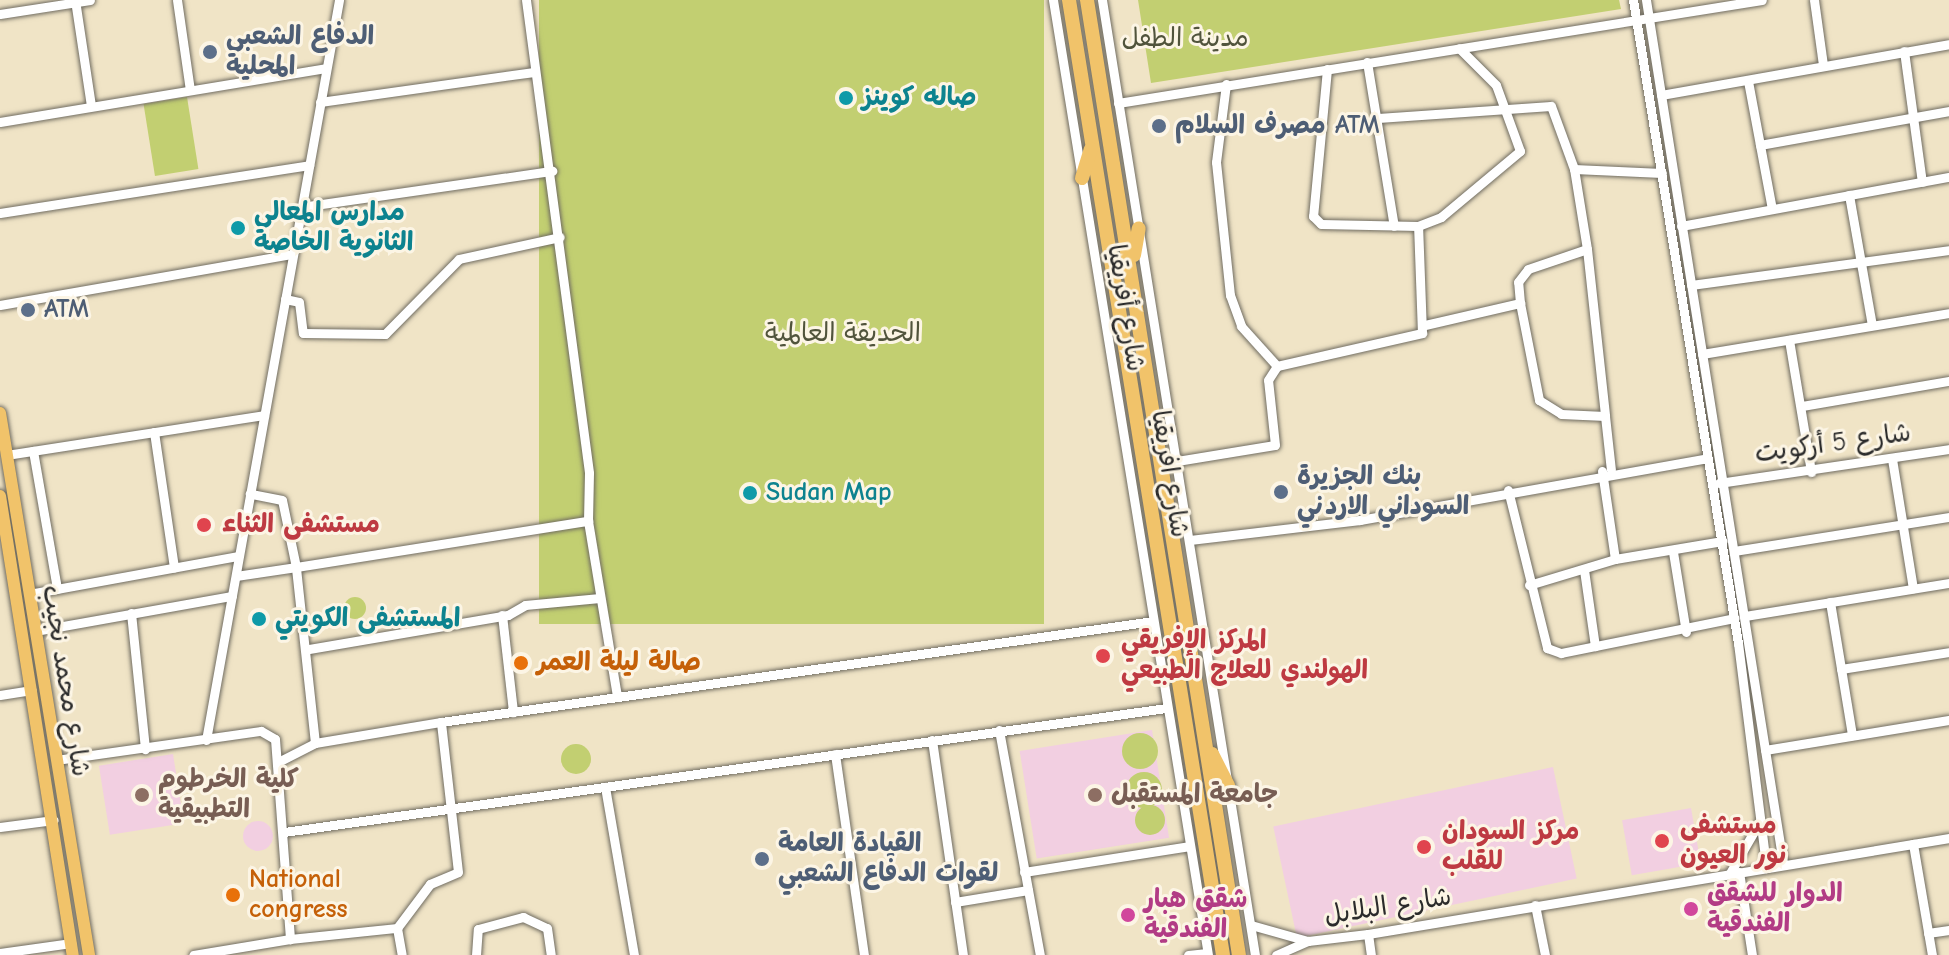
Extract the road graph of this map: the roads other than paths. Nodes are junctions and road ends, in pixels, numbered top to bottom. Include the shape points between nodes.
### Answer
1 (90, 0) edge
2 (177, 0) edge
3 (339, 0) edge
4 (526, 0) edge
5 (1053, 0) edge
6 (1069, 0) edge
7 (1087, 0) edge
8 (1102, 0) edge
9 (1633, 0) edge
10 (1646, 0) edge
11 (1762, 0) edge
12 (1814, 0) edge
13 (75, 1) edge
14 (0, 14) edge
15 (1649, 18) junction
16 (1637, 20) junction
17 (1949, 44) edge
18 (1459, 48) junction
19 (1904, 51) junction
20 (1367, 62) junction
21 (1823, 65) junction
22 (326, 68) junction
23 (1327, 69) junction
24 (534, 72) junction
25 (1748, 81) junction
26 (1226, 84) junction
27 (190, 90) junction
28 (1661, 95) junction
29 (320, 102) junction
30 (1118, 103) junction
31 (1504, 105) junction
32 (91, 106) junction
33 (1949, 111) edge
34 (1914, 116) junction
35 (1378, 118) junction
36 (0, 122) edge
37 (1092, 144) junction
38 (1760, 145) junction
39 (309, 165) junction
40 (1574, 169) junction
41 (552, 171) junction
42 (1662, 173) junction
43 (1949, 177) edge
44 (1082, 178) junction
45 (1922, 182) junction
46 (1849, 195) junction
47 (301, 207) junction
48 (1772, 209) junction
49 (0, 213) edge
50 (1394, 226) junction
51 (1418, 226) junction
52 (1681, 226) junction
53 (1139, 228) junction
54 (560, 237) junction
55 (1587, 249) junction
56 (1949, 250) edge
57 (293, 254) junction
58 (1861, 264) junction
59 (1132, 267) junction
60 (1691, 285) junction
61 (285, 299) junction
62 (1520, 303) junction
63 (0, 305) edge
64 (1948, 317) edge
65 (1425, 325) junction
66 (1872, 325) junction
67 (1789, 340) junction
68 (1702, 354) junction
69 (1277, 366) junction
70 (1949, 381) edge
71 (1802, 406) junction
72 (0, 413) edge
73 (264, 415) junction
74 (1605, 416) junction
75 (0, 420) edge
76 (154, 432) junction
77 (1157, 432) junction
78 (1140, 447) junction
79 (1949, 449) edge
80 (33, 451) junction
81 (6, 455) junction
82 (1708, 458) junction
83 (1892, 459) junction
84 (1177, 461) junction
85 (1161, 465) junction
86 (1143, 470) junction
87 (1606, 471) junction
88 (1811, 472) junction
89 (1718, 483) junction
90 (1508, 490) junction
91 (250, 494) junction
92 (0, 496) edge
93 (1949, 517) edge
94 (588, 521) junction
95 (1903, 525) junction
96 (1190, 540) junction
97 (1722, 541) junction
98 (1734, 551) junction
99 (1673, 552) junction
100 (239, 556) junction
101 (5, 559) edge
102 (1615, 559) junction
103 (296, 567) junction
104 (174, 568) junction
105 (1584, 570) junction
106 (236, 576) junction
107 (1949, 583) edge
108 (1529, 585) junction
109 (1913, 588) junction
110 (57, 589) junction
111 (29, 594) junction
112 (232, 596) junction
113 (600, 598) junction
114 (1830, 602) junction
115 (131, 613) junction
116 (502, 615) junction
117 (1739, 617) junction
118 (1153, 621) junction
119 (35, 631) junction
120 (1686, 632) junction
121 (1595, 646) junction
122 (309, 649) junction
123 (1949, 652) edge
124 (1841, 669) junction
125 (1169, 671) junction
126 (32, 690) junction
127 (0, 695) edge
128 (617, 697) junction
129 (1166, 708) junction
130 (513, 712) junction
131 (1949, 720) edge
132 (441, 722) junction
133 (999, 730) junction
134 (1852, 735) junction
135 (206, 740) junction
136 (932, 740) junction
137 (1205, 740) junction
138 (315, 743) junction
139 (145, 749) junction
140 (1765, 750) junction
141 (835, 754) junction
142 (56, 760) junction
143 (280, 761) junction
144 (1228, 786) junction
145 (605, 787) junction
146 (454, 808) junction
147 (1762, 818) junction
148 (54, 820) junction
149 (0, 827) edge
150 (284, 832) junction
151 (1949, 838) edge
152 (1913, 844) junction
153 (1190, 846) junction
154 (1783, 863) junction
155 (1766, 866) junction
156 (1024, 872) junction
157 (1734, 873) junction
158 (1028, 890) junction
159 (955, 902) junction
160 (1535, 905) junction
161 (1251, 925) junction
162 (397, 928) junction
163 (1949, 930) edge
164 (1928, 933) junction
165 (1368, 934) junction
166 (290, 939) junction
167 (1308, 941) junction
168 (72, 949) edge
169 (0, 953) edge
170 (1213, 954) edge
171 (89, 955) edge
172 (193, 955) edge
173 (402, 955) edge
174 (476, 955) edge
175 (551, 955) edge
176 (634, 955) edge
177 (864, 955) edge
178 (963, 955) edge
179 (1040, 955) edge
180 (1188, 955) edge
181 (1239, 955) edge
182 (1255, 955) edge
183 (1276, 955) edge
184 (1371, 955) edge
185 (1545, 955) edge
186 (1752, 955) edge
187 (1932, 955) edge

1 - 13 street
2 - 27 street
3 - 22 street
4 - 24 street
5 - 44 street, شارع أفريقيا
6 - 37 highway, شارع افريقيا
7 - 59 highway, شارع افريقيا
8 - 30 street, شارع أفريقيا
9 - 16 street
10 - 15 street
11 - 15 street
12 - 21 street
13 - 14 street
13 - 32 street
15 - 16 street
15 - 28 street
16 - 18 street
16 - 42 street
17 - 19 street
18 - 20 street
18 - 31 street via 1496,85
19 - 21 street
19 - 34 street
20 - 23 street
20 - 35 street
21 - 25 street
22 - 27 street
22 - 29 street
23 - 26 street
23 - 50 street via 1313,216 1321,224
24 - 29 street
24 - 41 street
25 - 28 street
25 - 38 street
26 - 30 street
26 - 69 street via 1216,162 1230,295 1241,326
27 - 32 street
28 - 52 street
29 - 39 street
30 - 53 street, شارع أفريقيا
31 - 35 street
31 - 40 street via 1555,109
31 - 51 street via 1518,157
32 - 36 street
33 - 34 street
34 - 38 street
34 - 45 street
35 - 50 street
37 - 44 highway
37 - 78 highway, شارع افريقيا
38 - 48 street
39 - 47 street
39 - 49 street
40 - 42 street
40 - 55 street
41 - 47 street
41 - 54 street
42 - 82 street
43 - 45 street
44 - 118 street, شارع أفريقيا
45 - 46 street
46 - 48 street
46 - 58 street
47 - 57 street
48 - 52 street
50 - 51 street
51 - 65 street
52 - 60 street
53 - 59 highway
53 - 84 street, شارع أفريقيا
54 - 61 street via 459,259 385,334 347,328 306,334 299,302
54 - 94 street
55 - 62 street via 1528,269 1518,282
55 - 74 street
56 - 58 street
57 - 61 street
57 - 63 street
58 - 60 street
58 - 66 street
59 - 77 highway, شارع افريقيا
60 - 68 street
61 - 73 street
62 - 65 street
62 - 74 street via 1543,407
64 - 66 street
65 - 69 street via 1414,338
66 - 67 street
67 - 68 street
67 - 71 street
68 - 89 street
69 - 84 street via 1268,380 1275,445
70 - 71 street
71 - 88 street
72 - 75 main road, شارع محمد نجيب
73 - 76 street
73 - 91 street
74 - 87 street
75 - 81 main road, شارع محمد نجيب
76 - 80 street
76 - 104 street
77 - 78 highway
77 - 85 highway, شارع افريقيا
78 - 86 highway, شارع افريقيا
79 - 83 street, شارع 5 أركويت
80 - 81 street
80 - 110 street
81 - 111 main road, شارع محمد نجيب
82 - 87 street
82 - 89 street
83 - 88 street, شارع 5 أركويت
83 - 95 street
84 - 96 street, شارع أفريقيا
85 - 86 highway
85 - 137 highway, شارع افريقيا
86 - 125 highway, شارع افريقيا
87 - 90 street
87 - 102 street
88 - 89 street, شارع 5 أركويت
89 - 97 street
89 - 98 street
90 - 96 street via 1360,520
90 - 108 street
91 - 100 street
91 - 103 street via 282,500
92 - 101 main road, شارع محمد نجيب
93 - 95 street
94 - 103 street
94 - 113 street
95 - 98 street
95 - 109 street
96 - 144 street, شارع أفريقيا
97 - 99 street
97 - 117 street
98 - 117 street
99 - 102 street
99 - 120 street
100 - 104 street
100 - 106 street
101 - 126 main road, شارع محمد نجيب
102 - 105 street
103 - 106 street
103 - 122 street
104 - 110 street
105 - 108 street
105 - 121 street
106 - 112 street
107 - 109 street
108 - 121 street via 1547,648
109 - 114 street
110 - 111 street
111 - 119 main road, شارع محمد نجيب
112 - 115 street
112 - 135 street
113 - 116 street via 525,605
113 - 128 street
114 - 117 street
114 - 124 street
115 - 119 street
115 - 139 street
116 - 122 street
116 - 130 street
117 - 120 street
117 - 140 street
117 - 147 street
118 - 125 street, شارع أفريقيا
118 - 128 street
119 - 142 main road, شارع محمد نجيب
120 - 121 street
122 - 138 street
123 - 124 street
124 - 134 street
125 - 129 street, شارع أفريقيا
125 - 170 highway, شارع افريقيا
126 - 127 street
126 - 148 main road, شارع محمد نجيب
128 - 130 street
129 - 133 street
129 - 153 street, شارع أفريقيا
130 - 132 street
131 - 134 street
132 - 138 street
132 - 146 street
133 - 136 street
133 - 156 street
134 - 140 street
135 - 139 street
135 - 143 street via 261,731 275,739
136 - 141 street
136 - 159 street
137 - 144 highway
137 - 181 highway, شارع افريقيا
138 - 143 street
139 - 142 street
140 - 154 street
141 - 145 street
141 - 177 street
142 - 171 main road, شارع محمد نجيب
143 - 150 street
144 - 161 street, شارع أفريقيا
145 - 146 street
145 - 176 street
146 - 150 street
146 - 162 street via 458,872 430,884
147 - 155 street
147 - 157 street
148 - 149 street
148 - 168 main road, شارع محمد نجيب
150 - 166 street
151 - 152 street, شارع البلابل
152 - 154 street, شارع البلابل
152 - 164 street
153 - 156 street
153 - 170 street, شارع أفريقيا
154 - 155 street, شارع البلابل
155 - 157 street, شارع البلابل
156 - 158 street
157 - 160 street, شارع البلابل
157 - 186 street
158 - 159 street
158 - 179 street
159 - 178 street
160 - 165 street, شارع البلابل
160 - 185 street
161 - 167 street, شارع البلابل via 1270,936
161 - 182 street, شارع أفريقيا
162 - 166 street
162 - 173 street
163 - 164 street
164 - 187 street
165 - 167 street, شارع البلابل
165 - 184 street
166 - 172 street
167 - 183 street, شارع البلابل
168 - 169 street
170 - 180 street
174 - 175 street via 478,929 523,917 547,928

